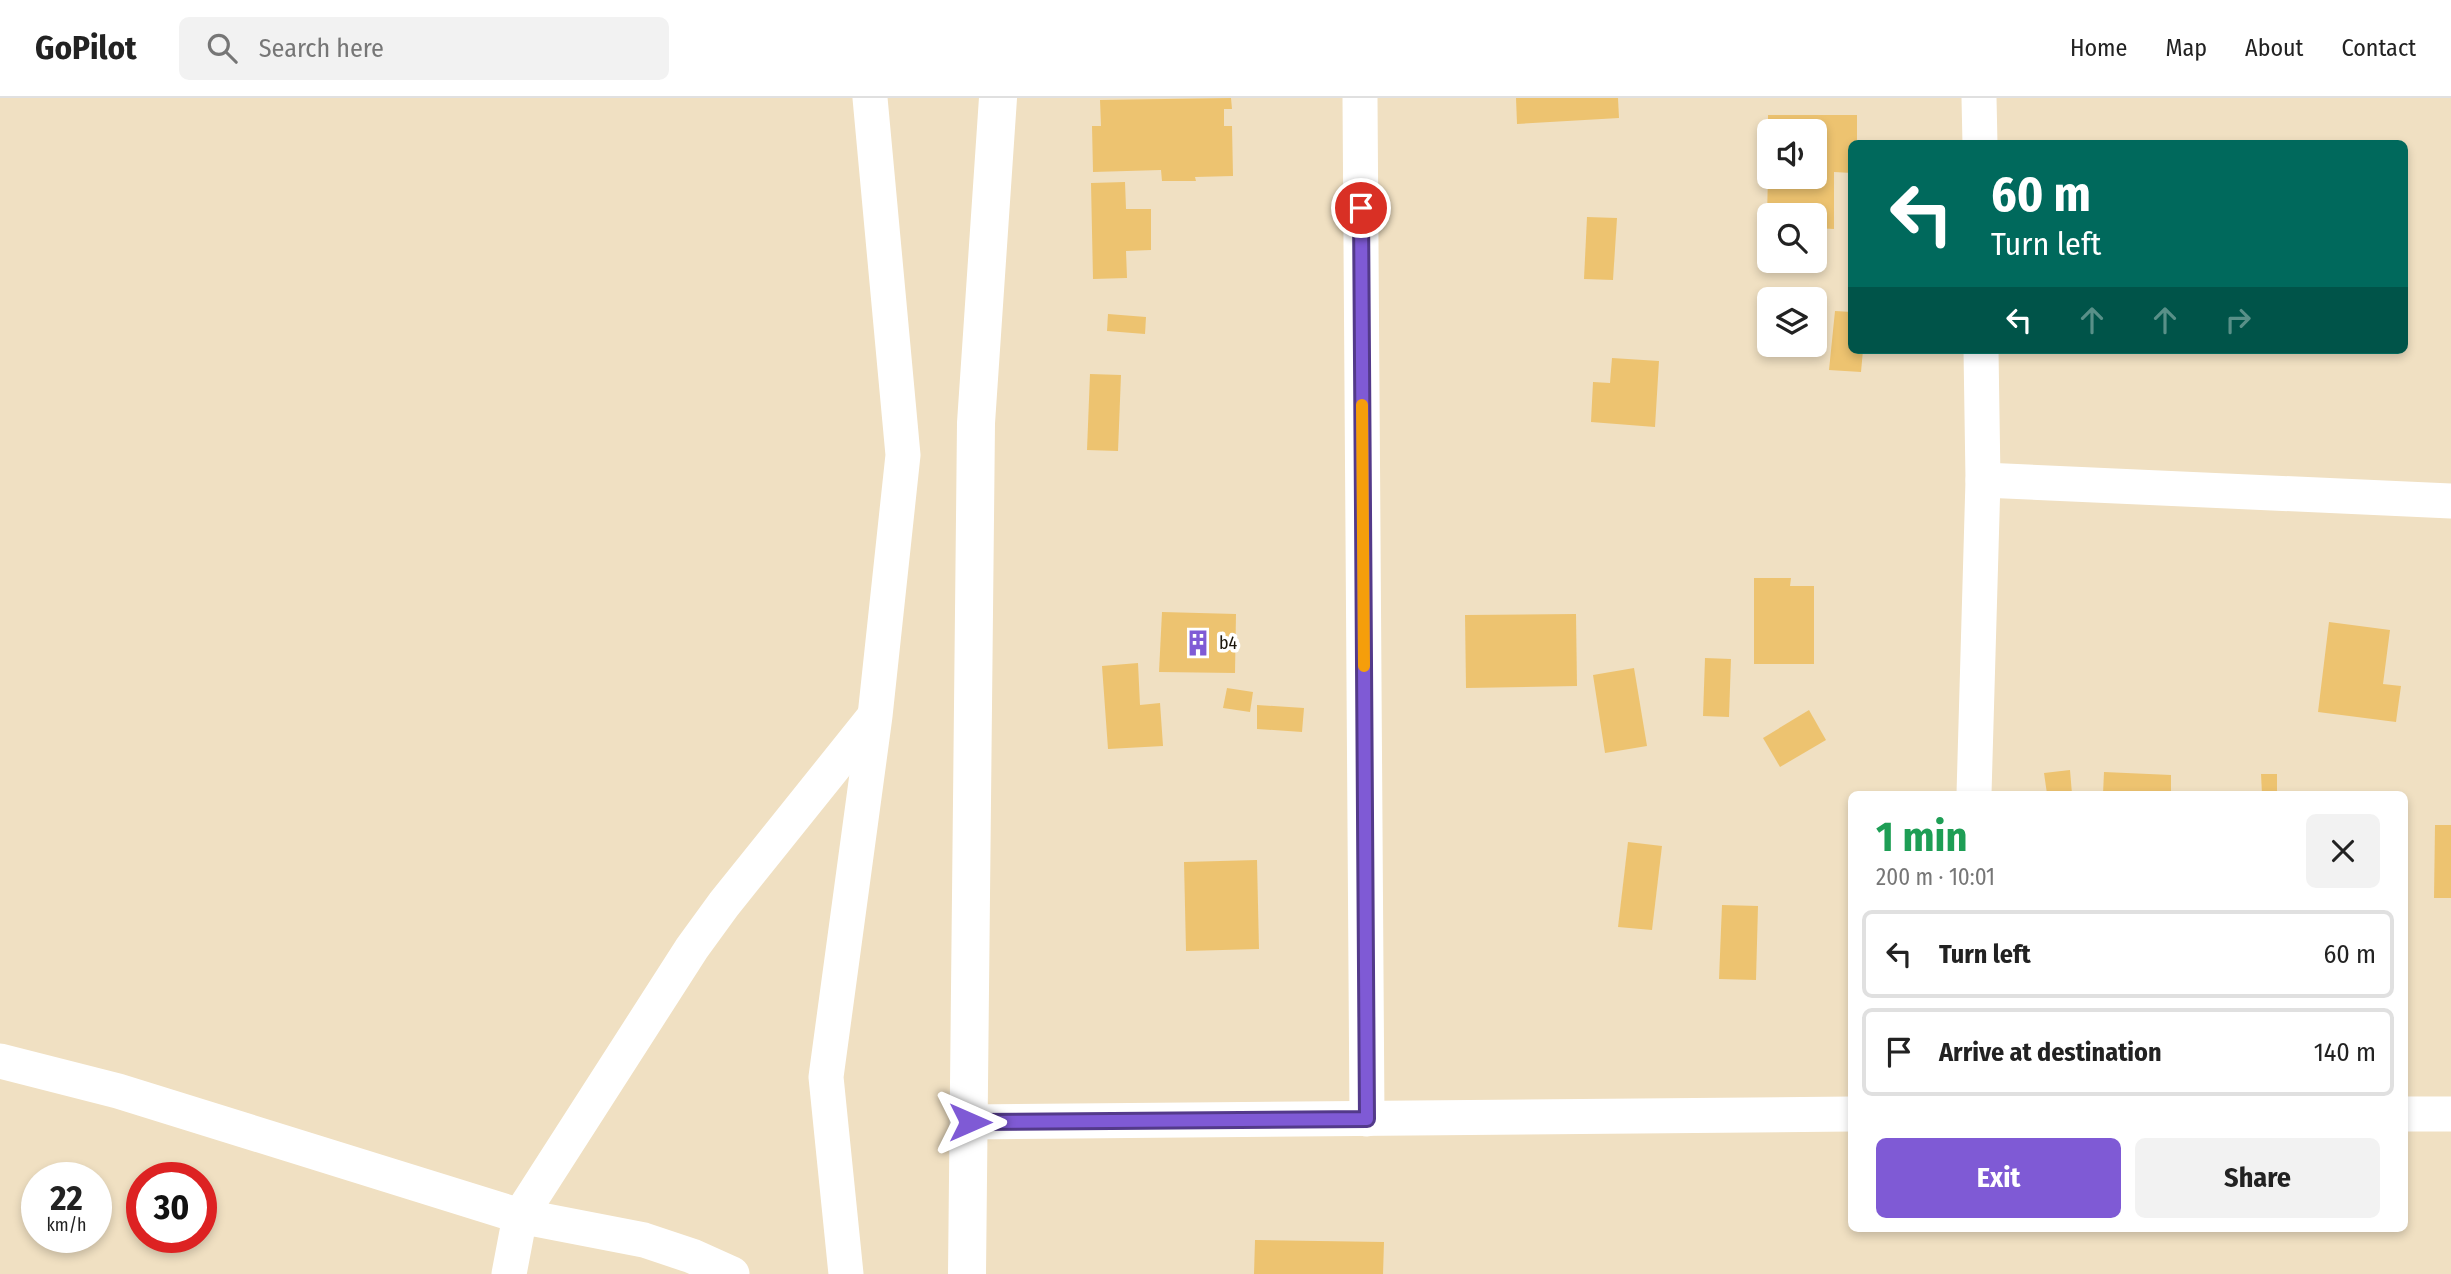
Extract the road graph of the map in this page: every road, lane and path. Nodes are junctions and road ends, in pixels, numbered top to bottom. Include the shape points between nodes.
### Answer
1 (870, 98) edge
2 (998, 98) edge
3 (1360, 98) edge
4 (1979, 98) edge
5 (1980, 140) edge
6 (1981, 354) edge
7 (1983, 480) junction
8 (2451, 501) edge
9 (875, 716) junction
10 (1974, 791) edge
11 (0, 1061) edge
12 (1848, 1114) edge
13 (2408, 1114) edge
14 (2451, 1114) edge
15 (1367, 1119) junction
16 (970, 1122) junction
17 (520, 1216) junction
18 (509, 1274) edge
19 (732, 1274) edge
20 (846, 1274) edge
21 (967, 1274) edge

1 - 9 street via 903,455
2 - 16 street via 976,423
3 - 15 street
4 - 5 street
6 - 7 street
7 - 8 street
7 - 10 street
9 - 17 street via 692,948
9 - 20 street via 826,1077
11 - 17 street via 118,1091
12 - 15 street
13 - 14 street
15 - 16 street
16 - 21 street
17 - 18 street
17 - 19 street via 644,1240

